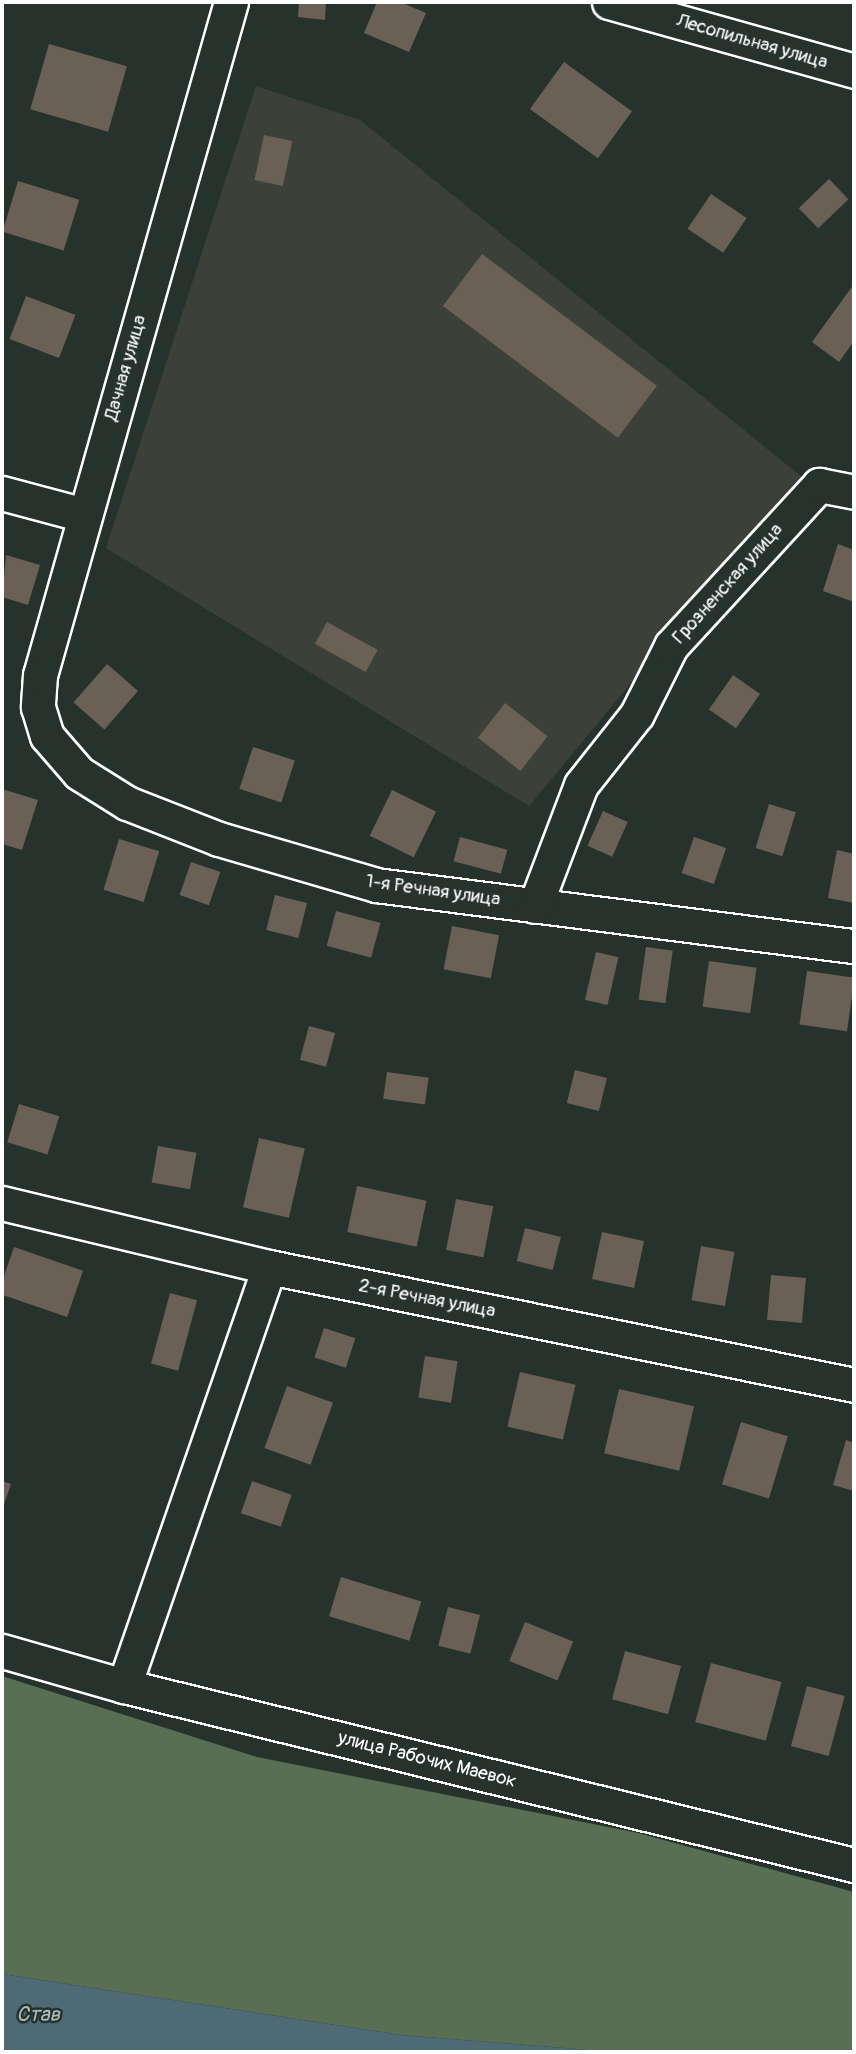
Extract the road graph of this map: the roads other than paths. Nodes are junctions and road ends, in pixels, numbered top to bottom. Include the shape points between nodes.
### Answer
1 (231, 2) edge
2 (609, 2) edge
3 (854, 71) edge
4 (854, 492) edge
5 (2, 493) edge
6 (84, 515) junction
7 (47, 736) joint
8 (536, 906) junction
9 (854, 946) edge
10 (2, 1203) edge
11 (269, 1267) junction
12 (854, 1385) edge
13 (2, 1651) edge
14 (124, 1686) junction
15 (854, 1865) edge

1 - 6 street, Дачная улица
2 - 3 street, Лесопильная улица
4 - 8 street, Грозненская улица via 819,485 671,646 637,714 581,785
5 - 6 street
6 - 7 street, Дачная улица via 40,675 38,708
7 - 8 street, 1-я Речная улица via 79,773 127,803 219,839 376,885
8 - 9 street, 1-я Речная улица
10 - 11 street, 2-я Речная улица
11 - 12 street, 2-я Речная улица
11 - 14 street
13 - 14 street, улица Рабочих Маевок
14 - 15 street, улица Рабочих Маевок

